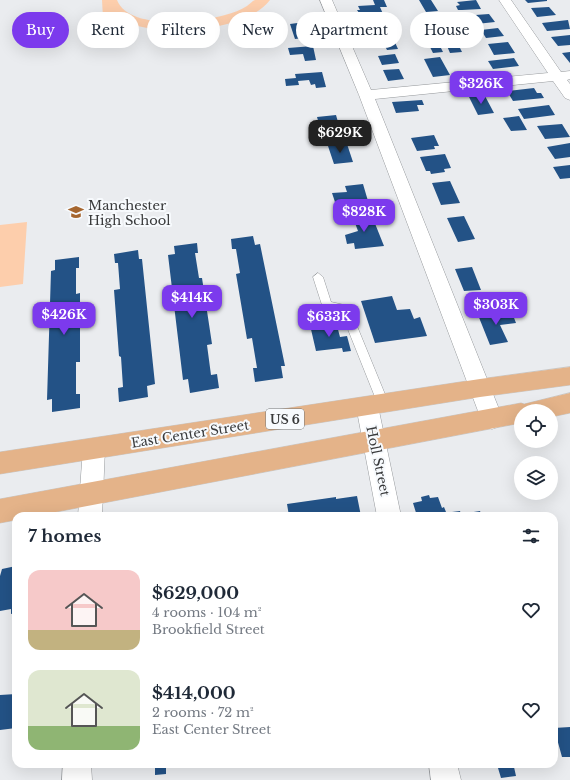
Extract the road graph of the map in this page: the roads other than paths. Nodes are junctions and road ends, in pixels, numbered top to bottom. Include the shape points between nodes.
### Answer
1 (326, 0) edge
2 (505, 0) edge
3 (564, 75) edge
4 (570, 95) edge
5 (366, 96) junction
6 (318, 277) dead end
7 (570, 376) edge
8 (480, 388) junction
9 (570, 403) edge
10 (375, 405) junction
11 (558, 406) edge
12 (514, 414) edge
13 (492, 419) junction
14 (373, 441) junction
15 (94, 449) junction
16 (0, 464) edge
17 (91, 505) edge
18 (0, 511) edge
19 (388, 512) edge
20 (77, 768) edge
21 (444, 768) edge
22 (77, 780) edge
23 (446, 780) edge

1 - 5 street
2 - 3 street
3 - 4 street
3 - 5 street
5 - 8 street
6 - 10 lane via 327,305 345,309
7 - 8 main road, East Center Street / US 6
8 - 10 main road, East Center Street / US 6
8 - 13 street
9 - 11 main road
10 - 14 street, Holl Street
10 - 15 main road, East Center Street / US 6
12 - 13 main road
13 - 14 main road
14 - 17 main road
14 - 19 street, Holl Street
15 - 16 main road, East Center Street / US 6
15 - 17 street
17 - 18 main road
20 - 22 street
21 - 23 street

